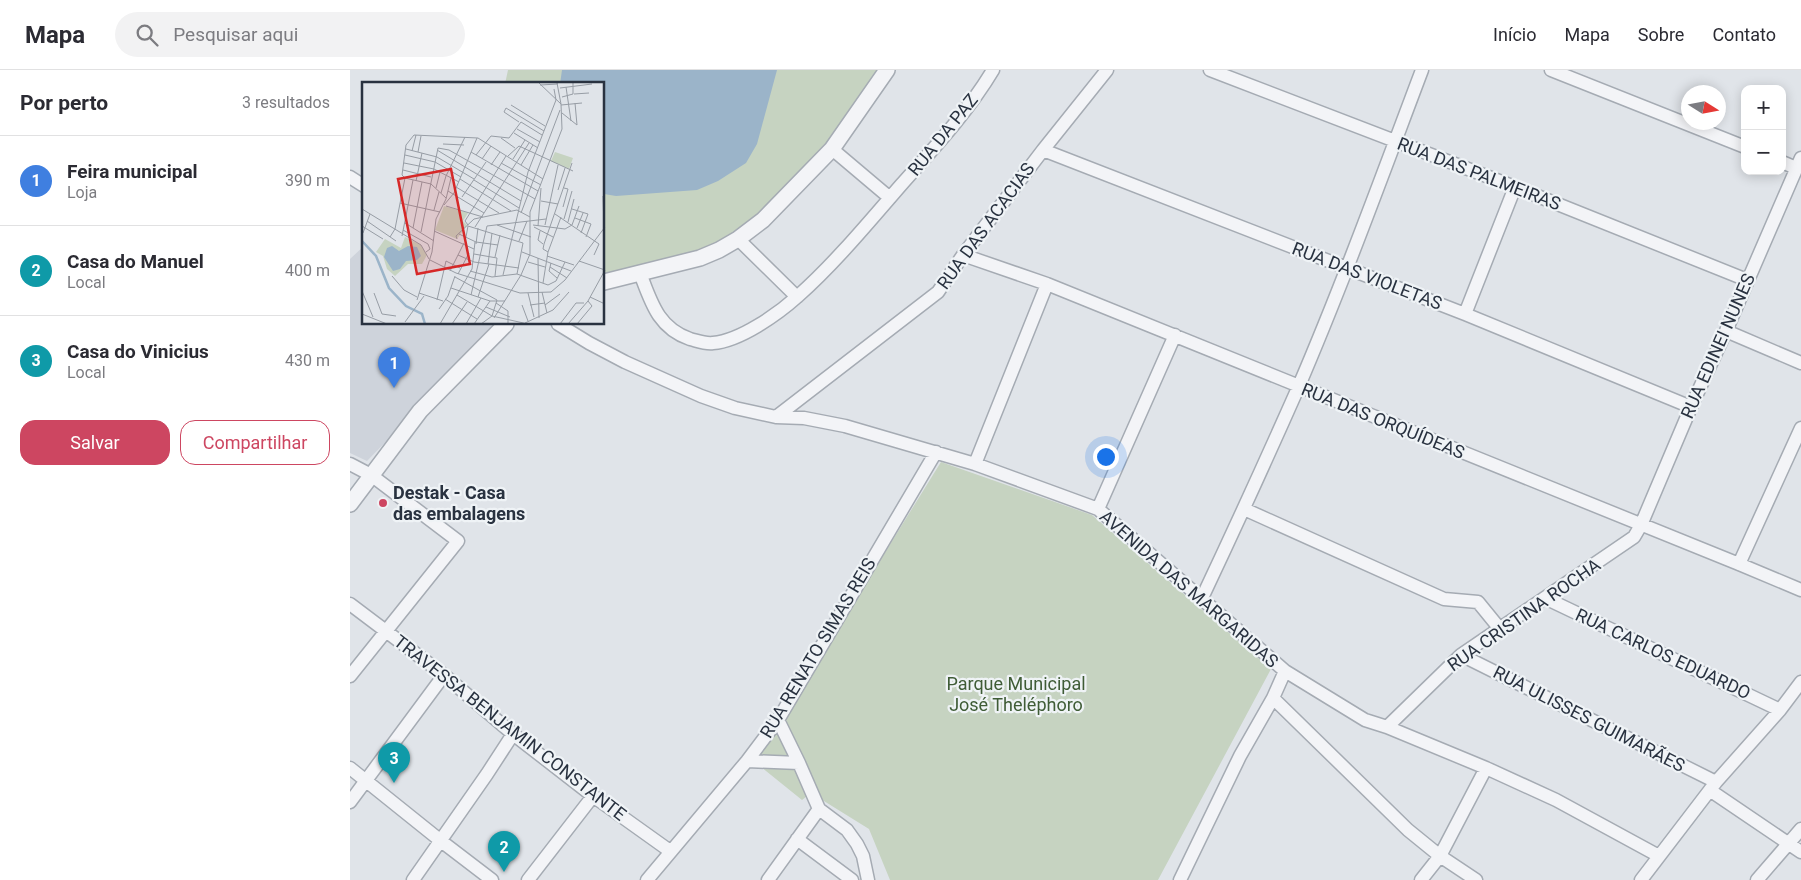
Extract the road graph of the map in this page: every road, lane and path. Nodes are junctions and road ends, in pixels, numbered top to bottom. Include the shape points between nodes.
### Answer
1 (887, 70) edge
2 (993, 70) edge
3 (1107, 70) edge
4 (1210, 70) edge
5 (1422, 70) edge
6 (1551, 70) edge
7 (1395, 142) junction
8 (1741, 145) edge
9 (832, 149) junction
10 (1043, 150) junction
11 (1798, 163) edge
12 (350, 176) edge
13 (362, 185) edge
14 (1514, 187) junction
15 (890, 198) junction
16 (738, 239) junction
17 (963, 255) junction
18 (1347, 268) junction
19 (640, 273) junction
20 (1747, 280) junction
21 (605, 282) edge
22 (1047, 284) junction
23 (797, 297) junction
24 (1466, 314) junction
25 (505, 325) edge
26 (560, 325) edge
27 (1726, 331) junction
28 (1175, 335) junction
29 (1801, 363) edge
30 (1298, 387) junction
31 (1691, 406) junction
32 (776, 418) junction
33 (1801, 428) edge
34 (936, 452) junction
35 (350, 464) edge
36 (976, 464) junction
37 (372, 475) junction
38 (350, 504) edge
39 (1098, 509) junction
40 (1244, 509) junction
41 (1641, 525) junction
42 (1738, 564) junction
43 (1801, 590) edge
44 (1202, 598) junction
45 (1545, 598) junction
46 (350, 604) edge
47 (1500, 629) junction
48 (386, 630) junction
49 (1461, 655) junction
50 (1285, 671) junction
51 (444, 675) junction
52 (350, 676) edge
53 (1801, 682) edge
54 (1273, 698) junction
55 (1780, 710) junction
56 (778, 720) junction
57 (1387, 727) junction
58 (513, 734) junction
59 (747, 761) junction
60 (799, 764) junction
61 (350, 768) edge
62 (1486, 768) junction
63 (366, 780) junction
64 (1713, 787) junction
65 (593, 796) junction
66 (350, 802) edge
67 (819, 809) junction
68 (1801, 829) edge
69 (797, 839) junction
70 (441, 841) junction
71 (1788, 844) junction
72 (670, 851) junction
73 (1801, 852) edge
74 (1440, 856) junction
75 (1659, 856) junction
76 (413, 880) edge
77 (492, 880) edge
78 (528, 880) edge
79 (647, 880) edge
80 (768, 880) edge
81 (852, 880) edge
82 (868, 880) edge
83 (1180, 880) edge
84 (1421, 880) edge
85 (1476, 880) edge
86 (1641, 880) edge
87 (1758, 880) edge

1 - 9 street
2 - 15 street, RUA DA PAZ via 942,138
3 - 10 street, RUA DAS ACACIAS
4 - 7 street, RUA DAS PALMEIRAS
5 - 7 street
6 - 8 street
7 - 14 street, RUA DAS PALMEIRAS
7 - 18 street
9 - 15 street
9 - 16 street via 763,220
10 - 17 street, RUA DAS ACACIAS
10 - 18 street, RUA DAS VIOLETAS
11 - 20 street, RUA EDINEI NUNES
12 - 13 street
14 - 20 street, RUA DAS PALMEIRAS
14 - 24 street
15 - 23 street, RUA DA PAZ
16 - 19 street via 700,258
16 - 23 street
17 - 22 street, RUA DAS ORQUÍDEAS
17 - 32 street, RUA DAS ACACIAS via 938,292
18 - 24 street, RUA DAS VIOLETAS
18 - 30 street
19 - 21 street
19 - 23 street, RUA DA PAZ via 667,327 685,337 707,343 741,334
20 - 27 street, RUA EDINEI NUNES
22 - 28 street, RUA DAS ORQUÍDEAS
22 - 36 street
24 - 31 street, RUA DAS VIOLETAS
25 - 37 street via 420,411
26 - 32 street, AVENIDA DAS MARGARIDAS via 589,344 692,392 735,408
27 - 29 street
27 - 31 street, RUA EDINEI NUNES
28 - 30 street, RUA DAS ORQUÍDEAS
28 - 39 street
30 - 40 street
30 - 41 street, RUA DAS ORQUÍDEAS
31 - 41 street, RUA EDINEI NUNES
32 - 34 street, AVENIDA DAS MARGARIDAS via 804,418 845,426
33 - 42 street
34 - 36 street, AVENIDA DAS MARGARIDAS
34 - 56 street, RUA RENATO SIMAS REIS
35 - 37 street
36 - 39 street, AVENIDA DAS MARGARIDAS
37 - 38 street
37 - 48 street via 458,541
39 - 44 street, AVENIDA DAS MARGARIDAS
40 - 44 street
40 - 47 street via 1444,599 1478,602
41 - 42 street, RUA DAS ORQUÍDEAS
41 - 45 street, RUA CRISTINA ROCHA via 1634,538
42 - 43 street, RUA DAS ORQUÍDEAS
44 - 50 street, AVENIDA DAS MARGARIDAS
45 - 47 street, RUA CRISTINA ROCHA
45 - 55 street, RUA CARLOS EDUARDO
46 - 48 street, TRAVESSA BENJAMIN CONSTANTE
47 - 49 street, RUA CRISTINA ROCHA
48 - 51 street, TRAVESSA BENJAMIN CONSTANTE
48 - 52 street
49 - 57 street, RUA CRISTINA ROCHA
49 - 64 street, RUA ULISSES GUIMARÃES
50 - 54 street, AVENIDA DAS MARGARIDAS
50 - 57 street, AVENIDA DAS MARGARIDAS via 1365,720
51 - 58 street, TRAVESSA BENJAMIN CONSTANTE
51 - 63 street
53 - 55 street
54 - 74 street, AVENIDA DAS MARGARIDAS via 1408,830
54 - 83 street via 1240,756
55 - 64 street
56 - 59 street, RUA RENATO SIMAS REIS
56 - 60 street
57 - 62 street, AVENIDA DAS MARGARIDAS
58 - 65 street, TRAVESSA BENJAMIN CONSTANTE
58 - 70 street
59 - 60 street
59 - 72 street, RUA RENATO SIMAS REIS
60 - 67 street
61 - 63 street
62 - 74 street
62 - 75 street, AVENIDA DAS MARGARIDAS via 1556,800
63 - 66 street
63 - 70 street
64 - 71 street, RUA ULISSES GUIMARÃES
64 - 75 street
65 - 72 street, TRAVESSA BENJAMIN CONSTANTE
65 - 78 street
67 - 69 street
67 - 82 street via 847,830 857,844
68 - 71 street
69 - 80 street
69 - 81 street
70 - 76 street
70 - 77 street
71 - 73 street, RUA ULISSES GUIMARÃES
71 - 87 street
72 - 79 street, RUA RENATO SIMAS REIS
74 - 84 street
74 - 85 street, AVENIDA DAS MARGARIDAS
75 - 86 street

